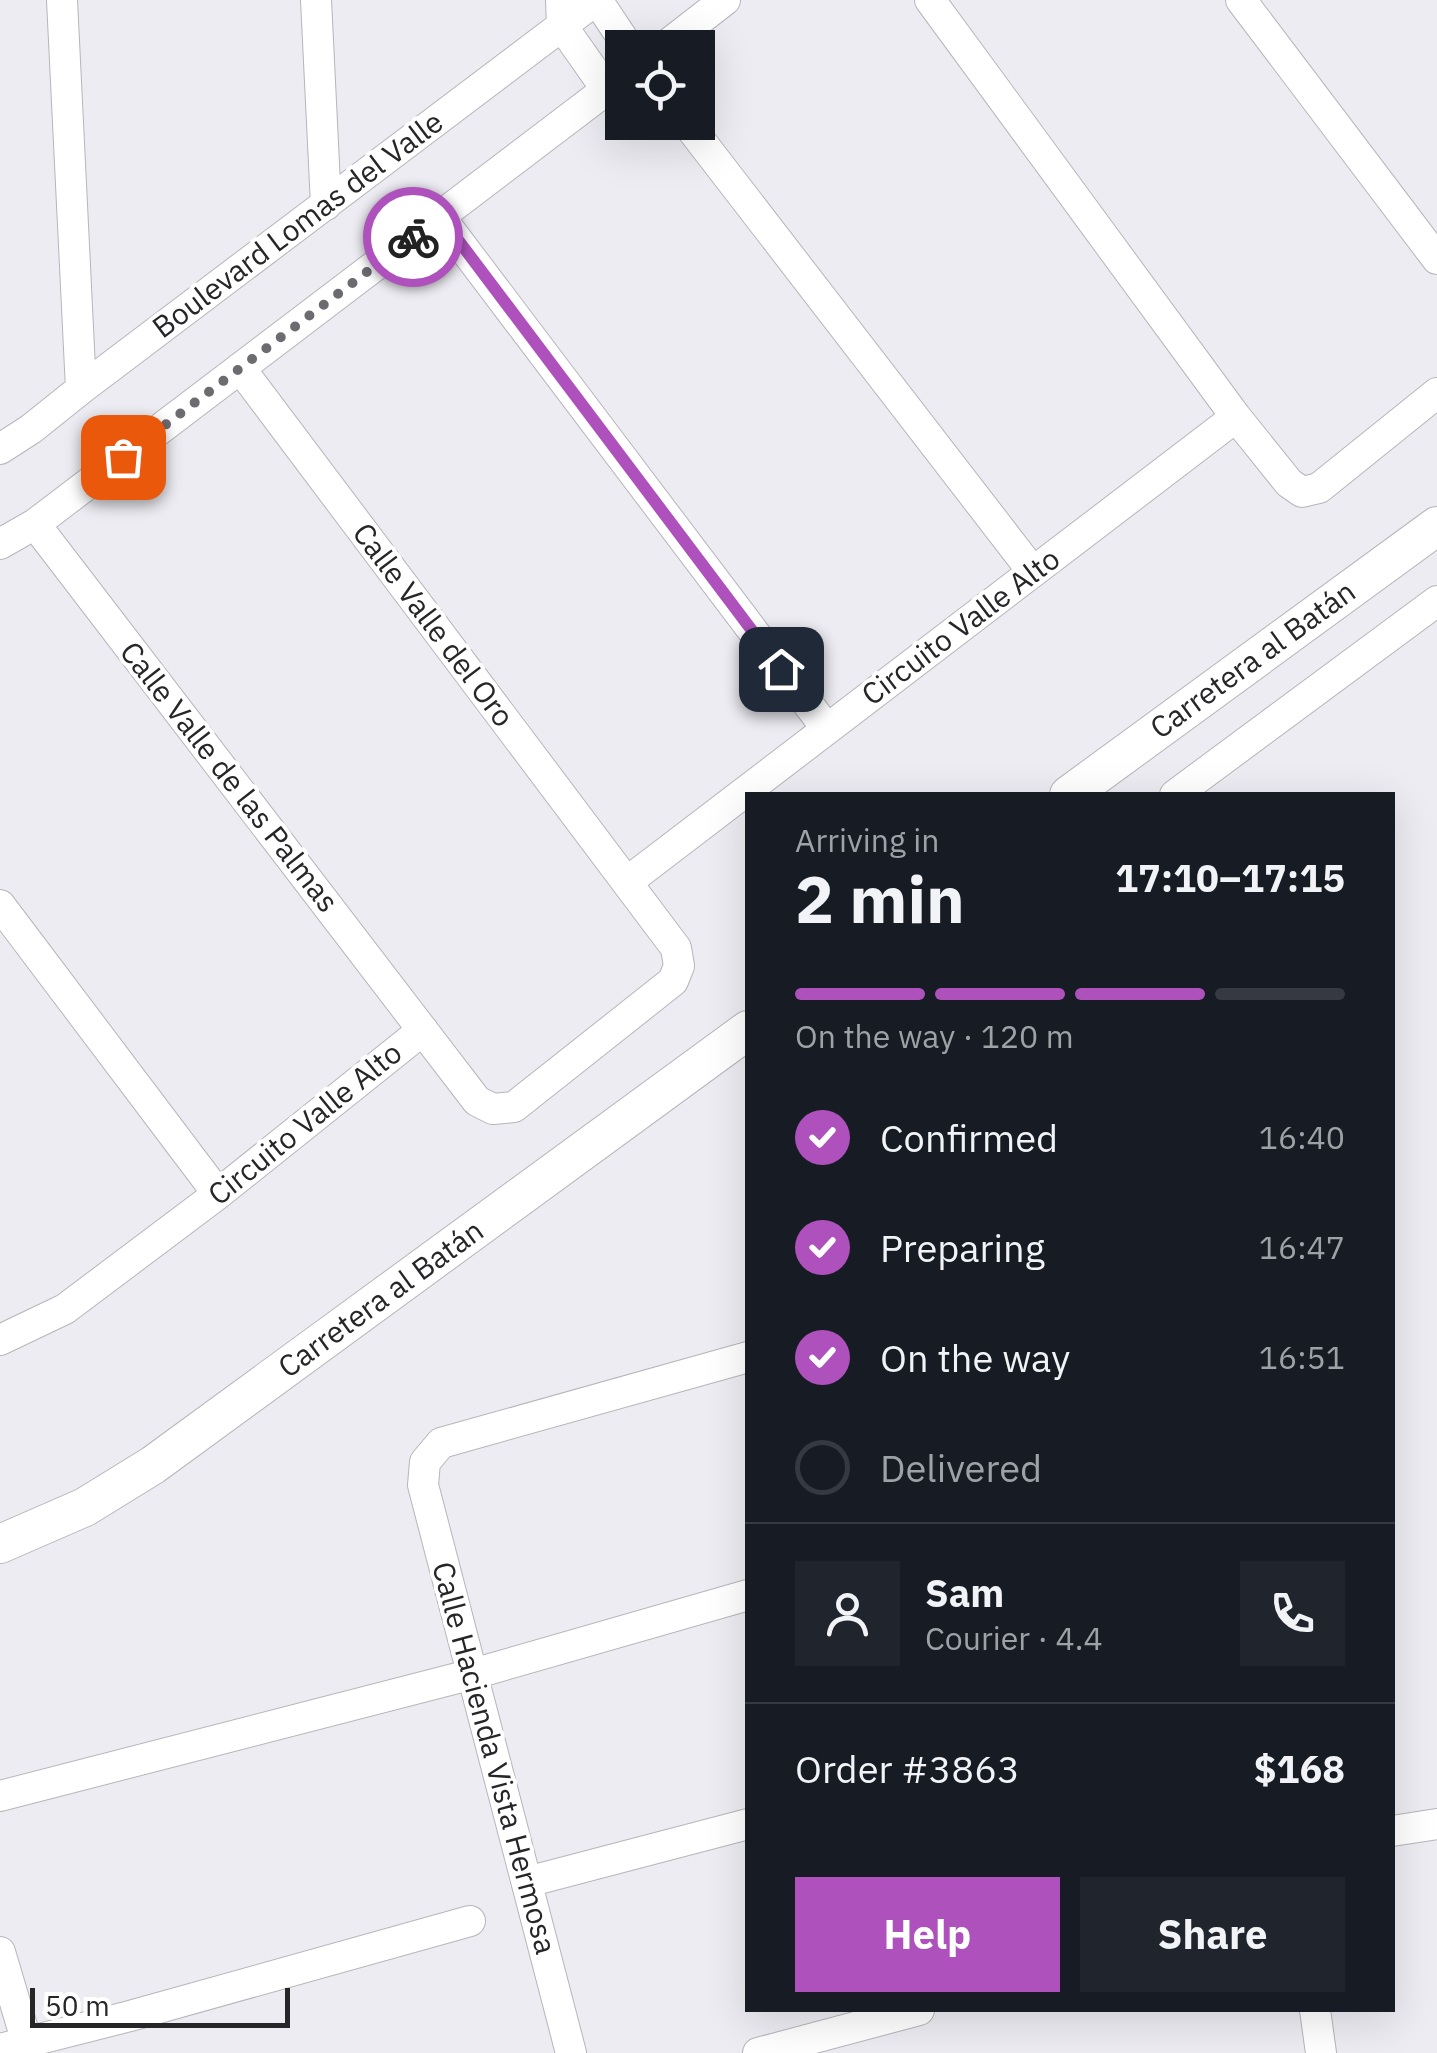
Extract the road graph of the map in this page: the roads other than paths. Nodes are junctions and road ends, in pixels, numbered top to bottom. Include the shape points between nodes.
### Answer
1 (62, 0) edge
2 (316, 0) edge
3 (596, 0) edge
4 (725, 0) edge
5 (930, 0) edge
6 (1241, 0) edge
7 (562, 13) edge
8 (617, 30) edge
9 (686, 30) edge
10 (605, 72) edge
11 (605, 91) edge
12 (700, 140) edge
13 (326, 205) junction
14 (440, 216) junction
15 (1437, 259) edge
16 (240, 368) junction
17 (80, 389) junction
18 (1437, 393) edge
19 (1236, 417) junction
20 (0, 449) edge
21 (35, 524) junction
22 (1437, 526) edge
23 (0, 544) edge
24 (1032, 572) junction
25 (1437, 600) edge
26 (827, 729) junction
27 (1073, 792) edge
28 (1178, 792) edge
29 (627, 882) junction
30 (0, 905) edge
31 (423, 1030) junction
32 (745, 1032) edge
33 (218, 1194) junction
34 (5, 1330) edge
35 (745, 1358) edge
36 (0, 1544) edge
37 (745, 1596) edge
38 (473, 1674) junction
39 (0, 1796) edge
40 (1437, 1824) edge
41 (745, 1825) edge
42 (1395, 1831) edge
43 (527, 1882) junction
44 (470, 1921) dead end
45 (0, 1952) edge
46 (912, 2012) edge
47 (1315, 2012) edge
48 (19, 2048) edge
49 (572, 2053) edge
50 (758, 2053) edge
51 (1321, 2053) edge

1 - 17 street
2 - 13 street
3 - 7 street, Boulevard Lomas del Valle
3 - 8 street
4 - 9 street
5 - 19 street
6 - 15 street
7 - 10 street
7 - 13 street, Boulevard Lomas del Valle
11 - 14 street
12 - 24 street
13 - 17 street, Boulevard Lomas del Valle
14 - 16 street
14 - 26 street
16 - 21 street
16 - 29 street, Calle Valle del Oro
17 - 20 street, Boulevard Lomas del Valle
18 - 19 street via 1318,488 1302,492
19 - 24 street, Circuito Valle Alto
21 - 23 street
21 - 31 street, Calle Valle de las Palmas
22 - 27 street, Carretera al Batán
24 - 26 street, Circuito Valle Alto
25 - 28 street
26 - 29 street, Circuito Valle Alto
29 - 31 street, Circuito Valle Alto via 676,948 680,966 673,980 514,1107 493,1109 477,1101
30 - 33 street
31 - 33 street, Circuito Valle Alto
32 - 36 street, Carretera al Batán via 153,1465 86,1507
33 - 34 street, Circuito Valle Alto via 65,1309
35 - 38 street, Calle Hacienda Vista Hermosa via 441,1443 425,1462 423,1485
37 - 38 street
38 - 39 street
38 - 43 street, Calle Hacienda Vista Hermosa
40 - 42 street
41 - 43 street
43 - 49 street, Calle Hacienda Vista Hermosa
44 - 48 street
45 - 48 street
46 - 50 street
47 - 51 street

